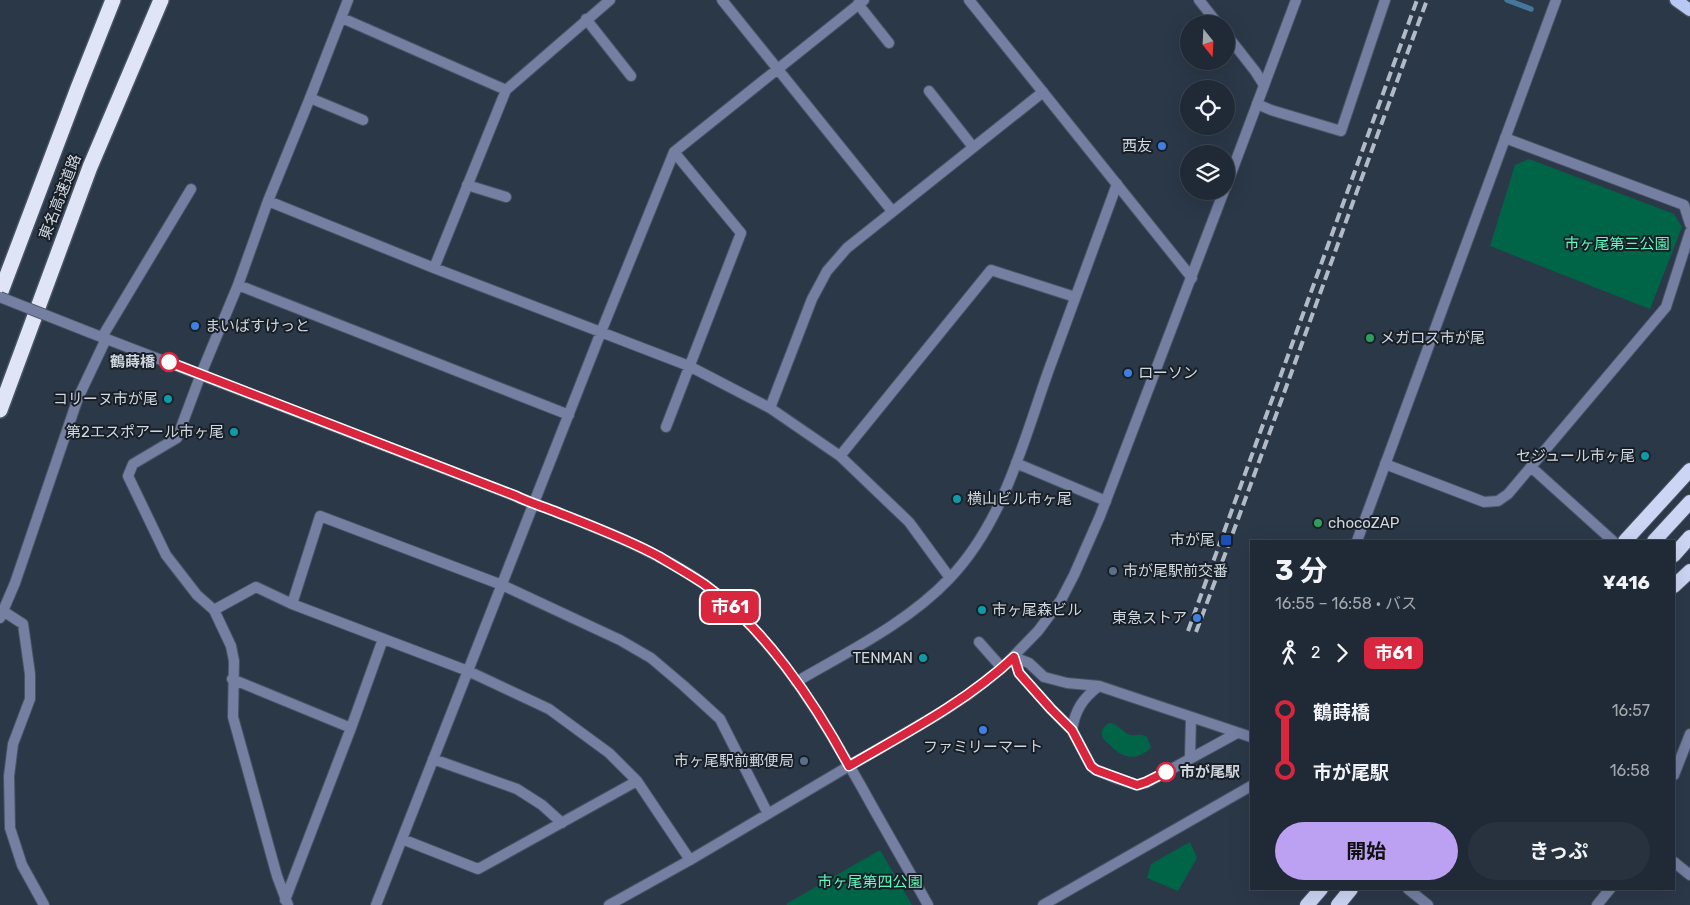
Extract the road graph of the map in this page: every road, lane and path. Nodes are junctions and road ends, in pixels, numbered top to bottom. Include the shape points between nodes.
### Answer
1 (113, 0) edge
2 (161, 0) edge
3 (348, 0) edge
4 (610, 0) edge
5 (722, 0) edge
6 (969, 0) edge
7 (1199, 0) edge
8 (1296, 0) edge
9 (1385, 0) edge
10 (1556, 0) edge
11 (1676, 0) edge
12 (861, 2) edge
13 (1690, 10) edge
14 (1211, 15) edge
15 (342, 18) junction
16 (586, 20) junction
17 (889, 42) dead end
18 (1235, 45) edge
19 (778, 69) junction
20 (631, 76) dead end
21 (1264, 85) junction
22 (506, 90) junction
23 (930, 91) dead end
24 (1043, 92) junction
25 (310, 98) junction
26 (1257, 104) junction
27 (363, 120) dead end
28 (1505, 138) junction
29 (973, 147) junction
30 (674, 152) junction
31 (1235, 162) edge
32 (1117, 184) junction
33 (467, 185) junction
34 (191, 189) dead end
35 (506, 197) dead end
36 (1221, 200) edge
37 (268, 201) junction
38 (892, 210) junction
39 (1690, 224) edge
40 (1690, 232) edge
41 (434, 268) junction
42 (1192, 278) junction
43 (238, 285) junction
44 (0, 296) edge
45 (1075, 297) junction
46 (601, 332) junction
47 (104, 338) junction
48 (689, 366) junction
49 (201, 374) junction
50 (770, 408) junction
51 (0, 410) edge
52 (569, 415) junction
53 (666, 427) dead end
54 (840, 456) junction
55 (1016, 463) junction
56 (1385, 464) junction
57 (1531, 467) junction
58 (1690, 470) edge
59 (1106, 501) junction
60 (1690, 502) edge
61 (533, 504) junction
62 (1690, 537) edge
63 (1357, 540) edge
64 (1612, 540) edge
65 (1626, 540) edge
66 (1655, 540) edge
67 (1675, 554) edge
68 (1690, 571) edge
69 (950, 578) junction
70 (502, 585) junction
71 (1675, 585) edge
72 (292, 604) junction
73 (214, 610) junction
74 (1, 615) edge
75 (383, 639) junction
76 (979, 642) dead end
77 (1014, 657) junction
78 (1002, 668) junction
79 (468, 671) junction
80 (232, 678) junction
81 (796, 682) junction
82 (1099, 686) junction
83 (1191, 717) junction
84 (351, 728) junction
85 (1072, 730) junction
86 (1237, 732) junction
87 (1690, 734) edge
88 (1250, 737) edge
89 (1190, 758) junction
90 (433, 759) junction
91 (849, 766) junction
92 (1675, 772) edge
93 (638, 781) junction
94 (1250, 787) edge
95 (768, 814) junction
96 (562, 823) junction
97 (402, 839) junction
98 (690, 860) junction
99 (1675, 863) edge
100 (1690, 875) edge
101 (1320, 890) edge
102 (1350, 890) edge
103 (1409, 890) edge
104 (1609, 890) edge
105 (287, 903) edge
106 (44, 905) edge
107 (376, 905) edge
108 (609, 905) edge
109 (928, 905) edge
110 (1043, 905) edge
111 (1307, 905) edge
112 (1338, 905) edge
113 (1428, 905) edge
114 (1597, 905) edge

1 - 44 highway, 東名高速道路
2 - 51 highway, 東名高速道路 via 90,167
3 - 15 street
4 - 16 street
5 - 19 street
6 - 24 street
7 - 14 street
8 - 21 street
9 - 26 street via 1341,131
10 - 28 street
11 - 13 main road
12 - 17 street
12 - 19 street
15 - 22 street
15 - 25 street
16 - 20 street
16 - 22 street
18 - 21 street
19 - 30 street
19 - 38 street
21 - 26 street
22 - 33 street
23 - 29 street
24 - 29 street
24 - 32 street
25 - 27 street
25 - 37 street
26 - 31 street
28 - 39 street via 1684,205
28 - 56 street
29 - 38 street
30 - 46 street
30 - 48 street via 741,233
32 - 42 street
32 - 45 street
33 - 35 street
33 - 41 street
34 - 47 street
36 - 42 street
37 - 41 street
37 - 43 street
38 - 50 street via 847,248 827,271 812,299
40 - 57 street via 1666,307
41 - 46 street
42 - 59 street
43 - 49 street
43 - 52 street
44 - 47 street, bridge
45 - 54 street via 991,270
45 - 55 street
46 - 48 street
46 - 52 street
47 - 49 street
47 - 74 street via 78,398
48 - 50 street
48 - 53 street
49 - 61 street
49 - 73 street via 177,438 133,464 128,476 166,556 197,595
50 - 54 street
52 - 61 street
54 - 69 street via 909,522
55 - 59 street
55 - 69 street via 995,513 972,551
56 - 57 street via 1484,502 1498,500 1508,494
56 - 63 street
57 - 64 street
58 - 65 highway
59 - 77 street via 1061,600
60 - 66 highway
61 - 70 street
61 - 81 street via 658,556 704,584 770,646
62 - 67 highway
68 - 71 highway
69 - 81 street via 927,600 891,626
70 - 72 street via 320,516
70 - 79 street
70 - 95 street via 620,640 651,658 684,686 720,719
72 - 73 street via 256,587
72 - 75 street
73 - 80 street via 234,661
74 - 106 street via 23,624 30,674 30,699 13,744 9,776 10,828 22,865
75 - 79 street
75 - 84 street
76 - 78 street
77 - 78 street
77 - 82 street via 1029,663 1044,676 1067,683
77 - 85 street via 1019,673
78 - 91 street via 940,713
79 - 90 street
79 - 93 street via 549,709 609,753
80 - 84 street
80 - 105 street via 233,717
81 - 91 street
82 - 83 street
82 - 85 street via 1081,703 1074,716
83 - 86 street
83 - 89 street
84 - 105 street
85 - 89 street via 1091,766 1137,785
86 - 88 street
86 - 89 street
87 - 92 street
90 - 96 street via 517,789
90 - 97 street
91 - 95 street
91 - 109 street
93 - 96 street
93 - 98 street
94 - 110 street
95 - 98 street
96 - 97 street via 478,869
97 - 107 street
98 - 108 street
99 - 100 street
101 - 111 highway
102 - 112 highway
103 - 113 street
104 - 114 street

